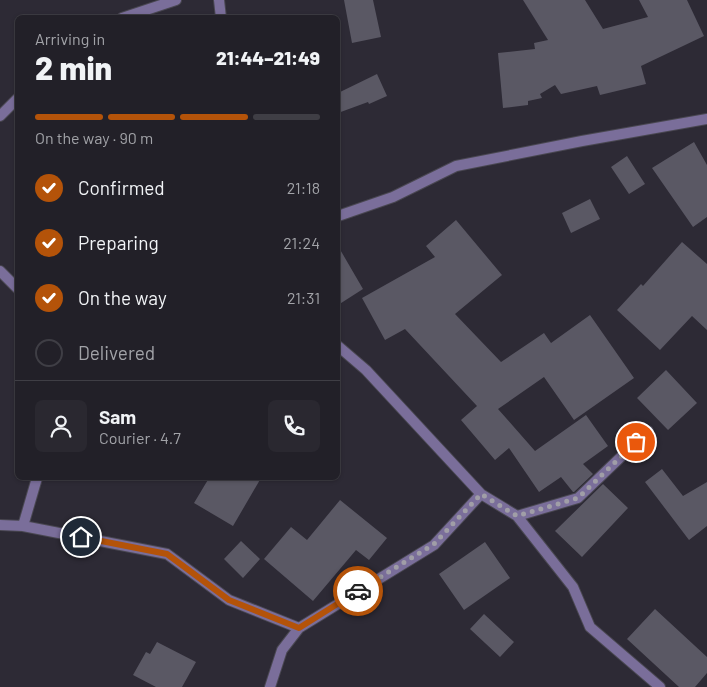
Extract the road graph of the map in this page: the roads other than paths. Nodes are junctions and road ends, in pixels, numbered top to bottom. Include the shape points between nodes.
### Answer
1 (176, 0) edge
2 (219, 0) edge
3 (131, 15) edge
4 (221, 15) edge
5 (15, 101) edge
6 (0, 116) edge
7 (707, 119) edge
8 (340, 215) edge
9 (0, 271) edge
10 (15, 286) edge
11 (340, 348) edge
12 (648, 431) dead end
13 (37, 480) edge
14 (481, 494) junction
15 (517, 516) junction
16 (0, 525) edge
17 (23, 526) junction
18 (299, 628) junction
19 (270, 687) edge
20 (660, 687) edge

1 - 3 street
2 - 4 street
5 - 6 street
7 - 8 street via 456,166 393,197
9 - 10 street
11 - 14 street via 366,370
12 - 15 street via 578,498
13 - 17 street
14 - 15 street
14 - 18 street via 434,544
15 - 20 street via 573,587 590,627
16 - 17 street
17 - 18 street via 167,554 229,600
18 - 19 street via 282,650

